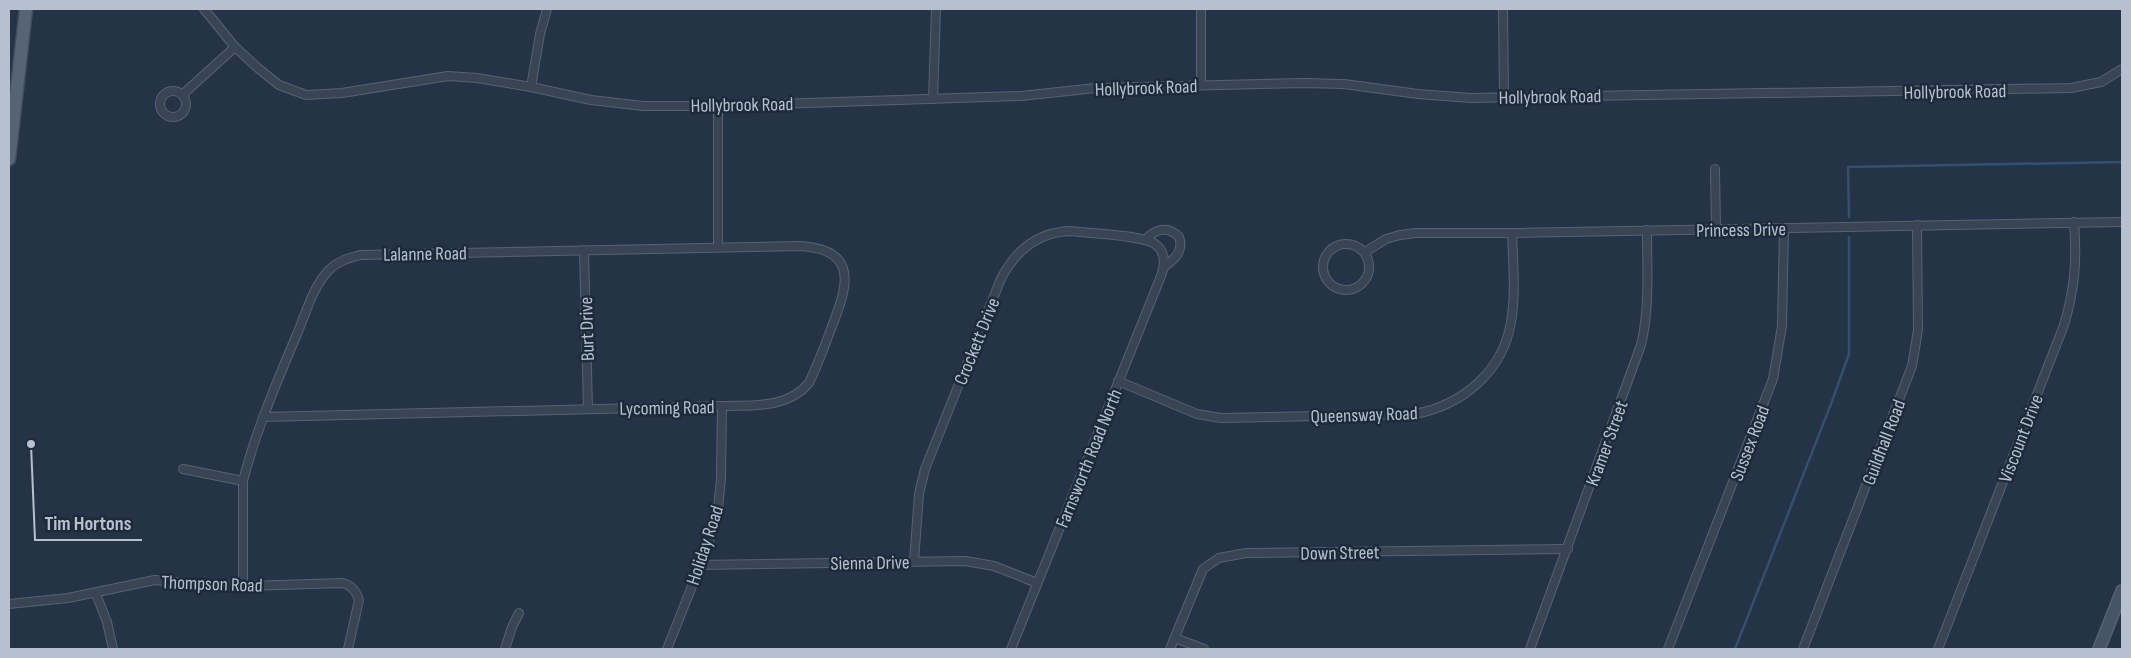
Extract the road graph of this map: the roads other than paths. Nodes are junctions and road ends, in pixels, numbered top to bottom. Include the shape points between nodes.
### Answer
1 (26, 9) edge
2 (204, 9) edge
3 (547, 9) edge
4 (936, 9) edge
5 (1201, 9) edge
6 (1503, 9) edge
7 (235, 47) junction
8 (2122, 69) edge
9 (1202, 85) junction
10 (531, 87) junction
11 (182, 95) dead end
12 (1504, 97) junction
13 (934, 99) junction
14 (718, 106) junction
15 (9, 159) edge
16 (1715, 169) dead end
17 (2074, 222) junction
18 (2122, 222) edge
19 (1917, 225) junction
20 (1784, 228) junction
21 (1716, 229) junction
22 (1647, 230) junction
23 (1512, 233) junction
24 (1145, 240) junction
25 (718, 247) junction
26 (584, 250) junction
27 (1365, 252) junction
28 (1164, 267) junction
29 (1118, 381) junction
30 (722, 406) junction
31 (588, 408) junction
32 (263, 417) junction
33 (183, 469) dead end
34 (243, 481) junction
35 (1568, 549) junction
36 (914, 561) junction
37 (700, 565) junction
38 (1037, 583) junction
39 (243, 586) junction
40 (2122, 591) edge
41 (96, 594) junction
42 (9, 604) edge
43 (519, 614) dead end
44 (1174, 638) junction
45 (113, 649) edge
46 (348, 649) edge
47 (504, 649) edge
48 (667, 649) edge
49 (1011, 649) edge
50 (1170, 649) edge
51 (1204, 649) edge
52 (1530, 649) edge
53 (1668, 649) edge
54 (1803, 649) edge
55 (1938, 649) edge
56 (2100, 649) edge

1 - 15 main road
2 - 7 street, Hollybrook Road
3 - 10 street
4 - 13 street
5 - 9 street
6 - 12 street
7 - 10 street, Hollybrook Road via 280,85 306,95 342,93 448,76
7 - 11 street
8 - 12 street, Hollybrook Road via 2101,82 2070,88
9 - 12 street, Hollybrook Road via 1328,83 1443,97
9 - 13 street, Hollybrook Road via 1096,88 1021,96
10 - 14 street, Hollybrook Road via 591,100 643,106
13 - 14 street, Hollybrook Road
14 - 25 street
16 - 21 street
17 - 18 street, Princess Drive
17 - 19 street, Princess Drive
17 - 55 street, Viscount Drive via 2074,285 2064,325
19 - 20 street, Princess Drive
19 - 54 street, Guildhall Road via 1918,330 1912,366
20 - 21 street, Princess Drive
20 - 53 street, Sussex Road via 1782,326 1773,379
21 - 22 street, Princess Drive
22 - 23 street, Princess Drive
22 - 35 street, Kramer Street via 1647,316 1641,345
23 - 27 street, Princess Drive via 1416,232 1386,239
23 - 29 street, Queensway Road via 1513,311 1505,344 1486,376 1441,408 1415,414 1220,418 1197,414
24 - 28 street via 1160,249
24 - 28 street via 1161,230 1170,230 1179,236 1178,254
24 - 36 street, Crockett Drive via 1058,232 1026,246 1007,268 923,475
25 - 26 street, Lalanne Road
25 - 30 street, Lycoming Road via 814,246 835,256 845,276 843,298 814,373 801,392 776,403
26 - 31 street, Burt Drive
26 - 32 street, Lalanne Road via 360,255 338,263 315,290
27 - 27 street via 1370,267 1365,281 1352,290 1330,284 1323,271 1326,256 1331,250 1352,244
28 - 29 street, Farnsworth Road North
29 - 38 street, Farnsworth Road North
30 - 31 street, Lycoming Road
30 - 37 street, Holiday Road via 718,509
31 - 32 street, Lycoming Road
32 - 34 street, Lalanne Road
33 - 34 street
34 - 39 street, Lalanne Road
35 - 44 street, Down Street via 1227,555 1207,565 1200,573
35 - 52 street, Kramer Street
36 - 37 street, Sienna Drive
36 - 38 street, Sienna Drive via 986,563
37 - 48 street, Holiday Road
38 - 49 street, Farnsworth Road North
39 - 41 street, Thompson Road via 155,580
39 - 46 street, Thompson Road via 323,583 349,586 359,600
40 - 56 main road
41 - 42 street, Thompson Road
41 - 45 street
43 - 47 street
44 - 50 street, Down Street
44 - 51 street

